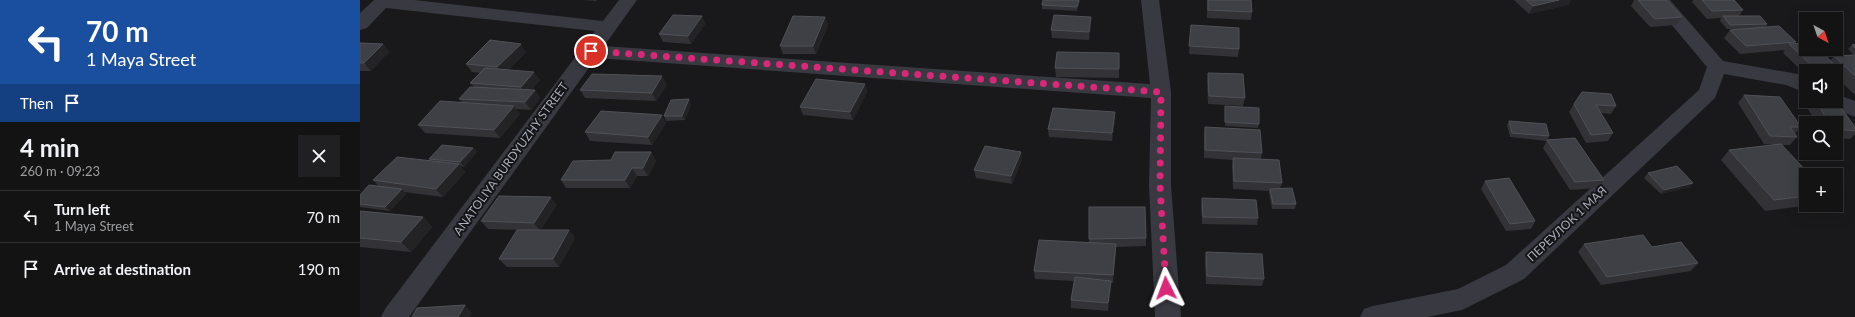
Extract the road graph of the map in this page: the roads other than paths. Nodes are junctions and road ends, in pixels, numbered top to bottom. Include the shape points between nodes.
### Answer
1 (628, 0) edge
2 (1150, 0) edge
3 (1660, 0) edge
4 (383, 1) edge
5 (360, 24) edge
6 (609, 27) junction
7 (591, 51) junction
8 (1717, 66) junction
9 (1799, 82) edge
10 (1161, 92) junction
11 (1843, 104) edge
12 (1855, 110) edge
13 (394, 317) edge
14 (1168, 317) edge
15 (1373, 317) edge

1 - 6 street, ANATOLIYA BURDYUZHY STREET
2 - 10 street
3 - 8 street
4 - 5 street
4 - 6 street
6 - 7 street, ANATOLIYA BURDYUZHY STREET
7 - 10 street
7 - 13 street, ANATOLIYA BURDYUZHY STREET
8 - 9 street via 1791,78
8 - 15 street, ПЕРЕУЛОК 1 МАЯ via 1708,93 1515,272 1462,299
10 - 14 street via 1160,185
11 - 12 street

